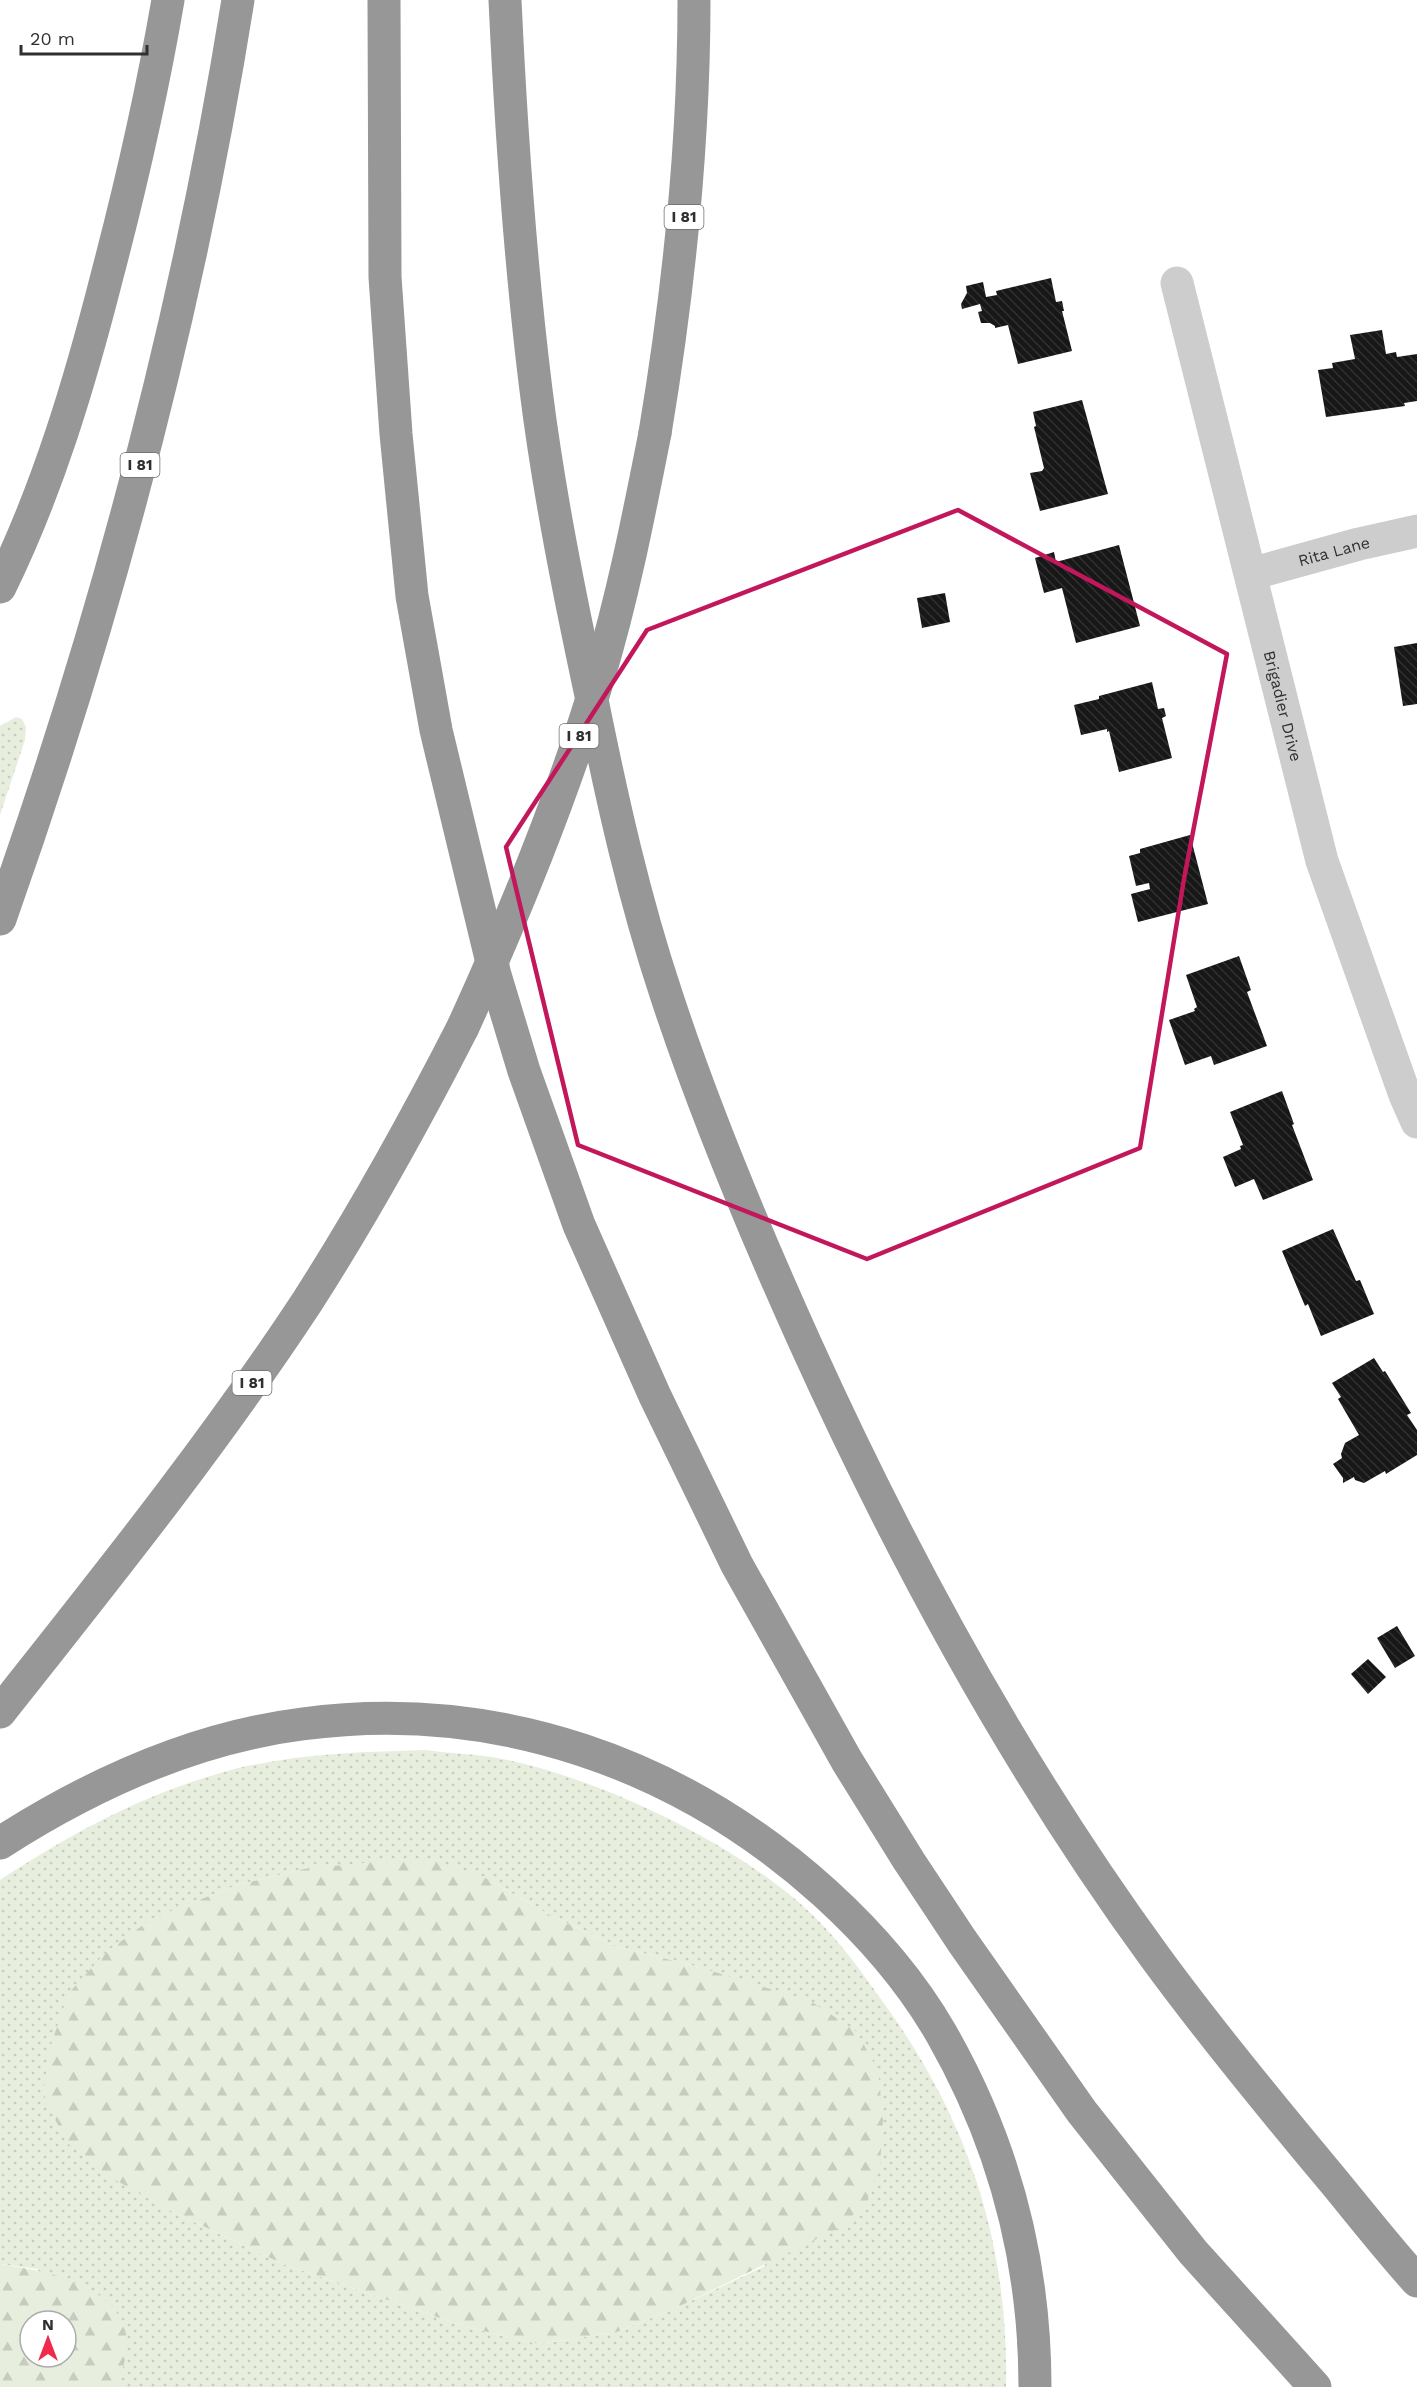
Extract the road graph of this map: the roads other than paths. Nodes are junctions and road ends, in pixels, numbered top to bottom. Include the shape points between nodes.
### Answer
1 (168, 0) edge
2 (238, 0) edge
3 (384, 0) edge
4 (505, 0) edge
5 (694, 0) edge
6 (1177, 283) dead end
7 (1417, 531) edge
8 (1251, 574) junction
9 (0, 586) edge
10 (0, 919) edge
11 (1417, 1122) edge
12 (0, 1712) edge
13 (0, 1844) edge
14 (1417, 2281) edge
15 (1035, 2387) edge
16 (1314, 2387) edge

1 - 9 highway via 153,85 91,339 56,450 20,547
2 - 10 highway, I 81 via 200,210 129,508 87,655
3 - 16 highway via 385,277 412,596 436,730 495,975 555,1162 615,1309 694,1479 847,1761 962,1941 1076,2102 1193,2252
4 - 14 highway via 536,389 576,626 632,877 664,990 747,1210 884,1511 987,1700 1153,1954 1287,2127
5 - 12 highway, I 81, bridge via 684,221 655,433 624,581 599,675 521,896 463,1027 364,1210 268,1359 172,1493
6 - 8 street, Brigadier Drive
7 - 8 street, Rita Lane
8 - 11 street, Brigadier Drive via 1322,861
13 - 15 highway via 88,1792 170,1755 256,1732 345,1720 426,1720 496,1728 591,1752 678,1789 754,1834 847,1913 898,1971 940,2032 984,2120 1016,2218 1030,2290

